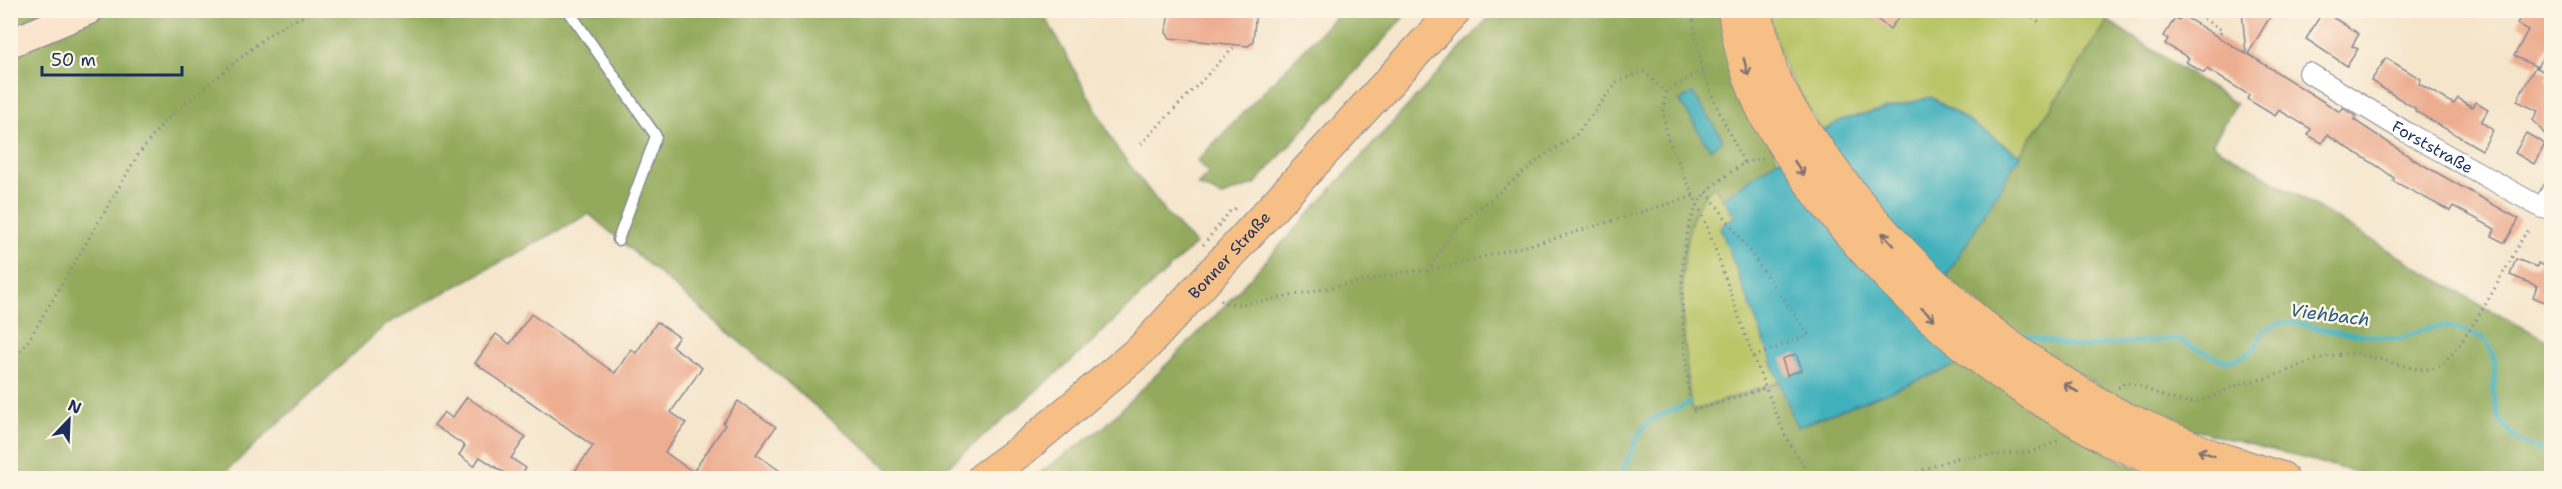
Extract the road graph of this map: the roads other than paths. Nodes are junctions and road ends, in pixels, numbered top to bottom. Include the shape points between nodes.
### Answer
1 (89, 10) edge
2 (567, 10) edge
3 (1455, 10) edge
4 (1734, 10) edge
5 (1755, 10) edge
6 (10, 42) edge
7 (2309, 73) dead end
8 (1778, 113) junction
9 (2552, 191) edge
10 (618, 240) dead end
11 (2114, 417) junction
12 (971, 476) edge
13 (2197, 478) edge
14 (2282, 478) edge

1 - 6 street
2 - 10 lane via 656,136
3 - 12 main road, Bonner Straße via 1143,348 1023,449
4 -> 8 main road via 1750,84
5 - 8 main road via 1773,76
7 - 9 street, Forststraße via 2542,208
8 - 11 main road, bridge via 1926,277 2001,341
11 - 13 main road
14 -> 11 main road via 2212,456

